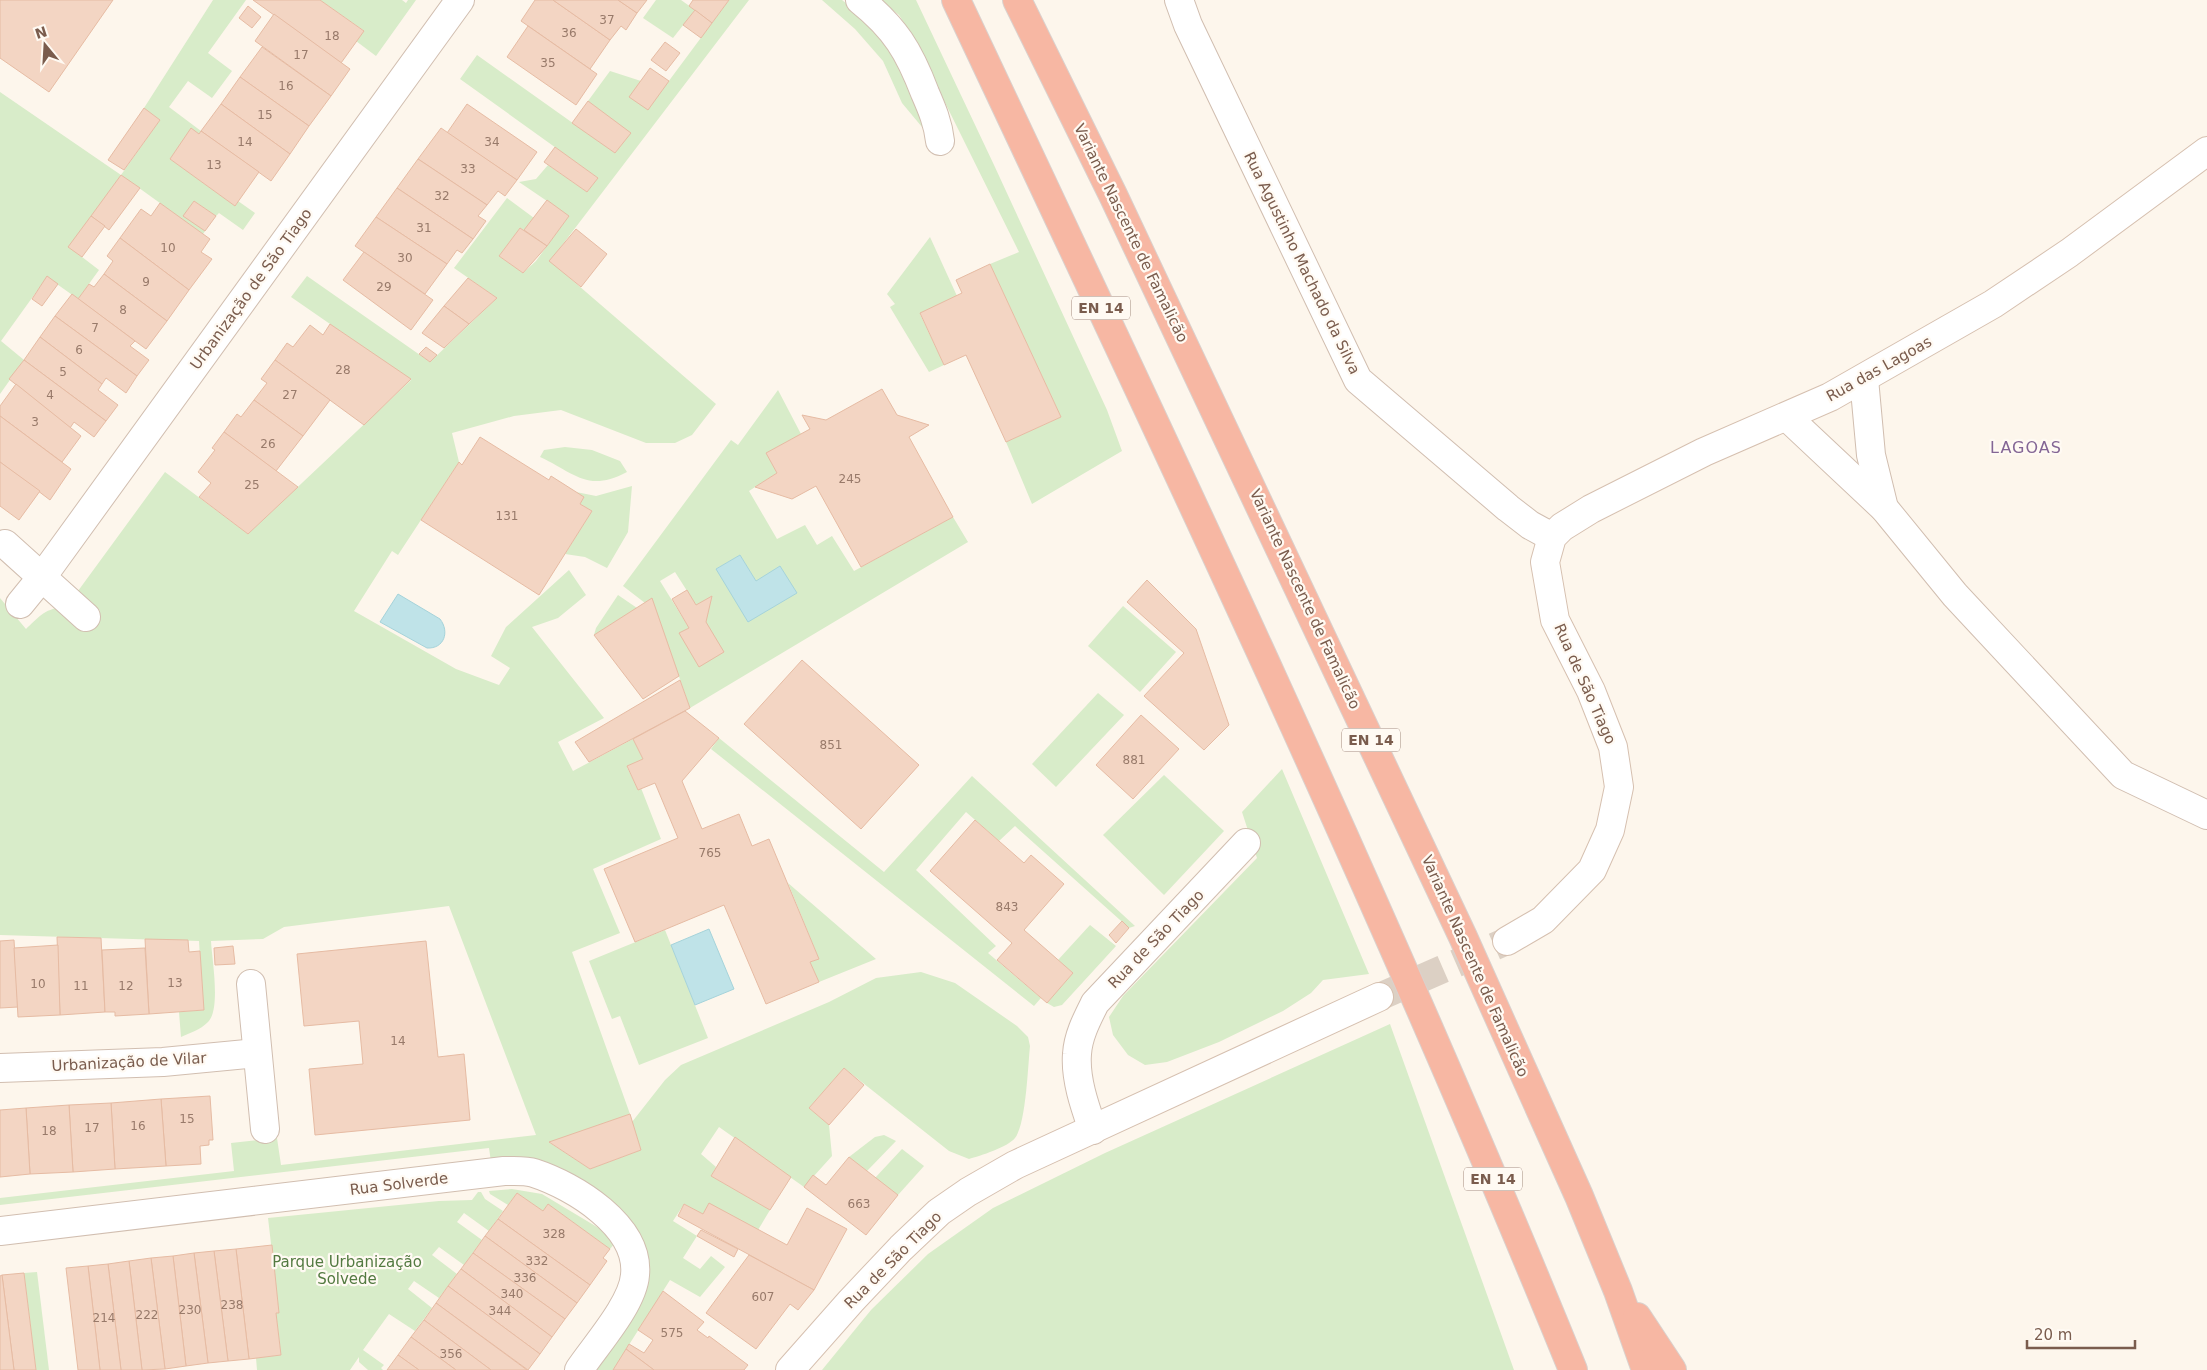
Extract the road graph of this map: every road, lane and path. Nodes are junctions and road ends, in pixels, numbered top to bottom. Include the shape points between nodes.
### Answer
1 (460, 0) edge
2 (860, 0) edge
3 (956, 0) edge
4 (1017, 0) edge
5 (1179, 0) edge
6 (940, 140) dead end
7 (2207, 151) edge
8 (1864, 379) junction
9 (1787, 417) junction
10 (1884, 508) junction
11 (5, 544) dead end
12 (1549, 550) junction
13 (42, 577) junction
14 (20, 604) dead end
15 (86, 616) dead end
16 (2207, 815) edge
17 (1246, 843) dead end
18 (1507, 941) tunnel mouth
19 (251, 984) dead end
20 (1379, 997) tunnel mouth
21 (257, 1053) junction
22 (0, 1068) edge
23 (265, 1129) dead end
24 (1093, 1130) junction
25 (0, 1231) edge
26 (1618, 1291) junction
27 (1569, 1364) edge
28 (579, 1370) edge
29 (790, 1370) edge
30 (1646, 1370) edge
31 (1672, 1370) edge

1 - 13 street, Urbanização de São Tiago
2 - 6 street via 895,33 912,58 938,124
3 - 27 highway, EN 14 via 1236,600 1420,1007
4 - 26 highway, Variante Nascente de Famalicão / EN 14 via 1113,194 1463,937
5 - 12 street, Rua Agustinho Machado da Silva via 1188,25 1358,380 1530,525
7 - 8 street, Rua das Lagoas via 1993,304
8 - 9 street, Rua das Lagoas
8 - 10 street via 1870,456
9 - 10 street
9 - 12 street, Rua das Lagoas via 1704,452 1591,508 1562,527
10 - 16 street via 1955,596 2123,775
11 - 13 street
12 - 18 street, Rua de São Tiago via 1556,620 1591,691 1613,747 1619,787 1610,830 1592,870 1543,920
13 - 14 street, Urbanização de São Tiago
13 - 15 street
17 - 24 street, Rua de São Tiago via 1095,1003 1082,1029 1076,1054 1084,1104
19 - 21 street
20 - 24 street, Rua de São Tiago
21 - 22 street, Urbanização de Vilar via 163,1062
21 - 23 street
24 - 29 street, Rua de São Tiago via 1015,1165 939,1212 851,1301
25 - 28 street, Rua Solverde via 504,1171 533,1172 565,1186 604,1213 622,1230 632,1253 636,1275 629,1298
26 - 30 highway, Variante Nascente de Famalicão / EN 14
26 - 31 highway

